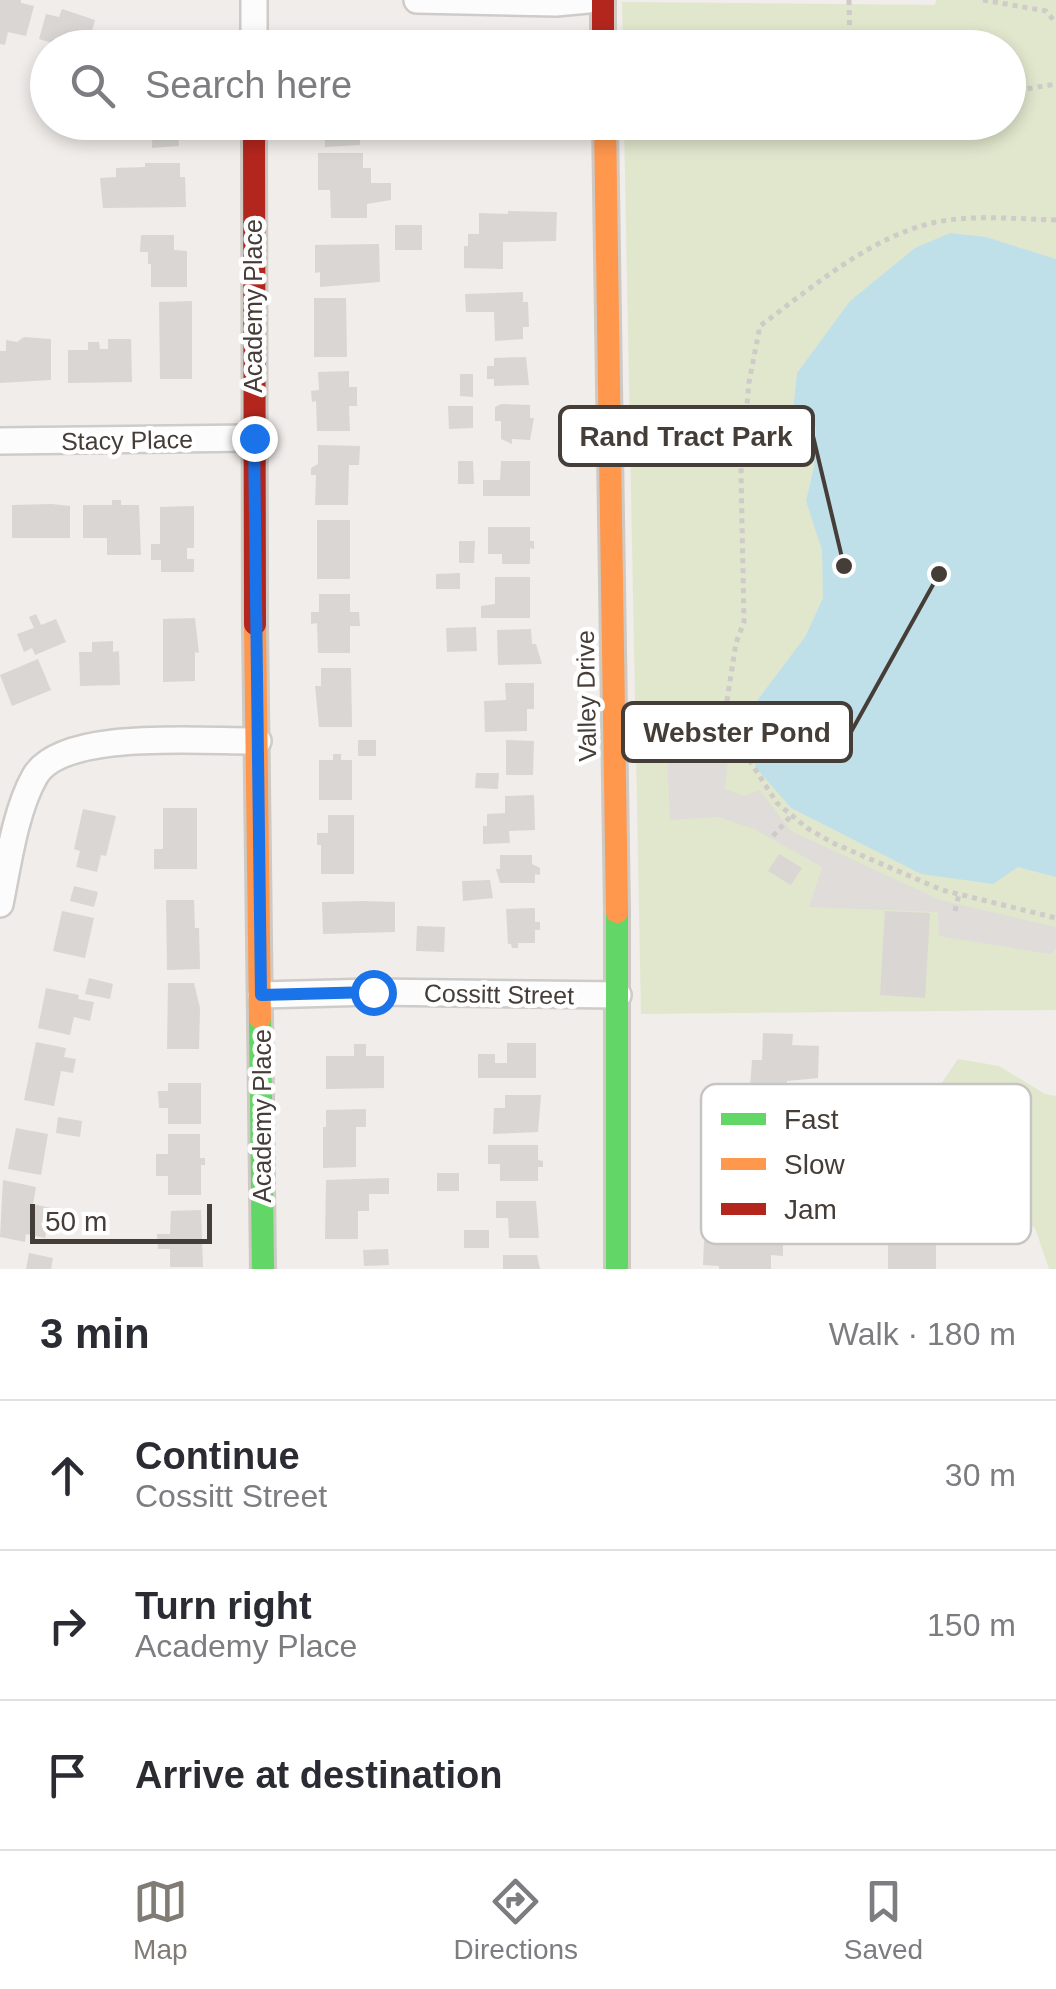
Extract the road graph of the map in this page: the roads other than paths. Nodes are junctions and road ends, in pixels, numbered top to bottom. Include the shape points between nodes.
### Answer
1 (254, 0) edge
2 (417, 0) edge
3 (588, 0) edge
4 (603, 0) edge
5 (254, 30) edge
6 (603, 30) edge
7 (254, 140) edge
8 (604, 140) edge
9 (254, 438) junction
10 (0, 441) edge
11 (258, 741) junction
12 (0, 904) edge
13 (261, 995) junction
14 (618, 996) junction
15 (263, 1269) edge
16 (617, 1269) edge

1 - 5 street
2 - 3 street
4 - 6 main road
7 - 9 main road, Academy Place
8 - 14 main road, Valley Drive
9 - 10 street, Stacy Place
9 - 11 main road, Academy Place
11 - 12 street via 115,742 50,758 35,776
11 - 13 main road, Academy Place
13 - 14 street, Cossitt Street
13 - 15 main road, Academy Place
14 - 16 main road, Valley Drive

